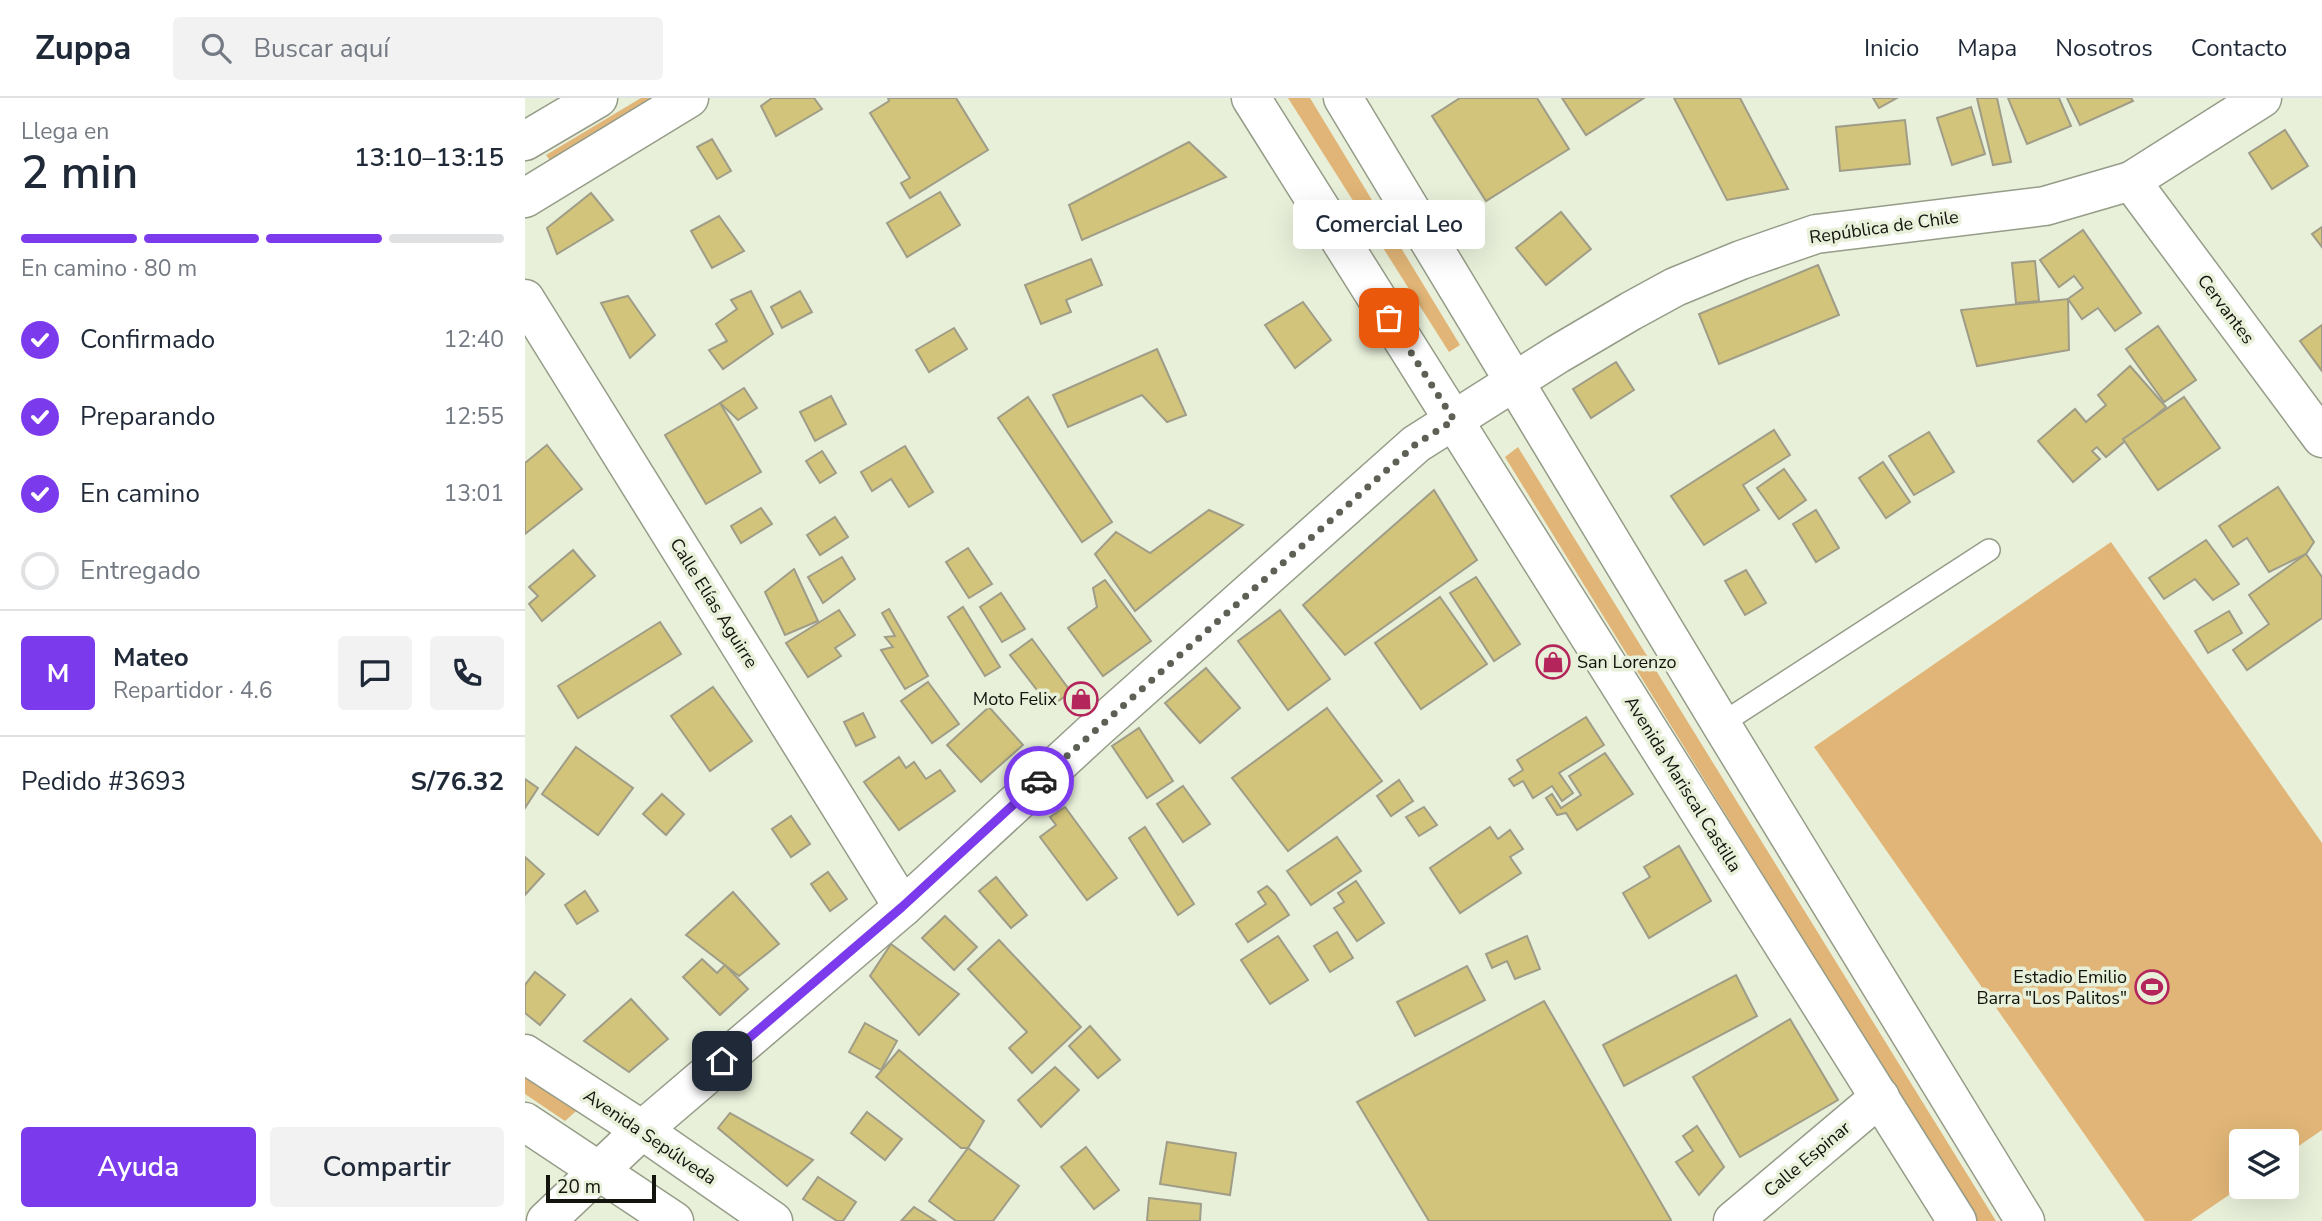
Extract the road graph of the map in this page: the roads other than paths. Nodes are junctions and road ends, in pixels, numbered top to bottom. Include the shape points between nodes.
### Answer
1 (598, 98) edge
2 (689, 98) edge
3 (1251, 98) edge
4 (1343, 98) edge
5 (2262, 98) edge
6 (530, 129) edge
7 (2130, 181) junction
8 (525, 198) edge
9 (525, 299) edge
10 (1514, 383) junction
11 (1454, 420) junction
12 (2322, 438) edge
13 (1989, 551) dead end
14 (1721, 724) junction
15 (902, 907) junction
16 (525, 1054) edge
17 (1880, 1097) junction
18 (525, 1122) edge
19 (642, 1130) junction
20 (600, 1170) junction
21 (546, 1221) edge
22 (674, 1221) edge
23 (773, 1221) edge
24 (1733, 1221) edge
25 (1957, 1221) edge
26 (2025, 1221) edge

1 - 6 street
2 - 8 street
3 - 11 street, Avenida Mariscal Castilla
4 - 10 street
5 - 7 street, República de Chile
7 - 10 street, República de Chile via 2045,206 1816,234 1675,287
7 - 12 street, Cervantes
9 - 15 street, Calle Elías Aguirre
10 - 11 street, República de Chile
10 - 14 street
11 - 15 street, República de Chile via 1416,444
11 - 17 street, Avenida Mariscal Castilla
13 - 14 lane
14 - 26 street
15 - 19 street, República de Chile
16 - 19 street, Avenida Sepúlveda
17 - 24 street, Calle Espinar
17 - 25 street, Avenida Mariscal Castilla
18 - 20 street
19 - 20 street, República de Chile
19 - 23 street, Avenida Sepúlveda
20 - 21 street, República de Chile
20 - 22 street

